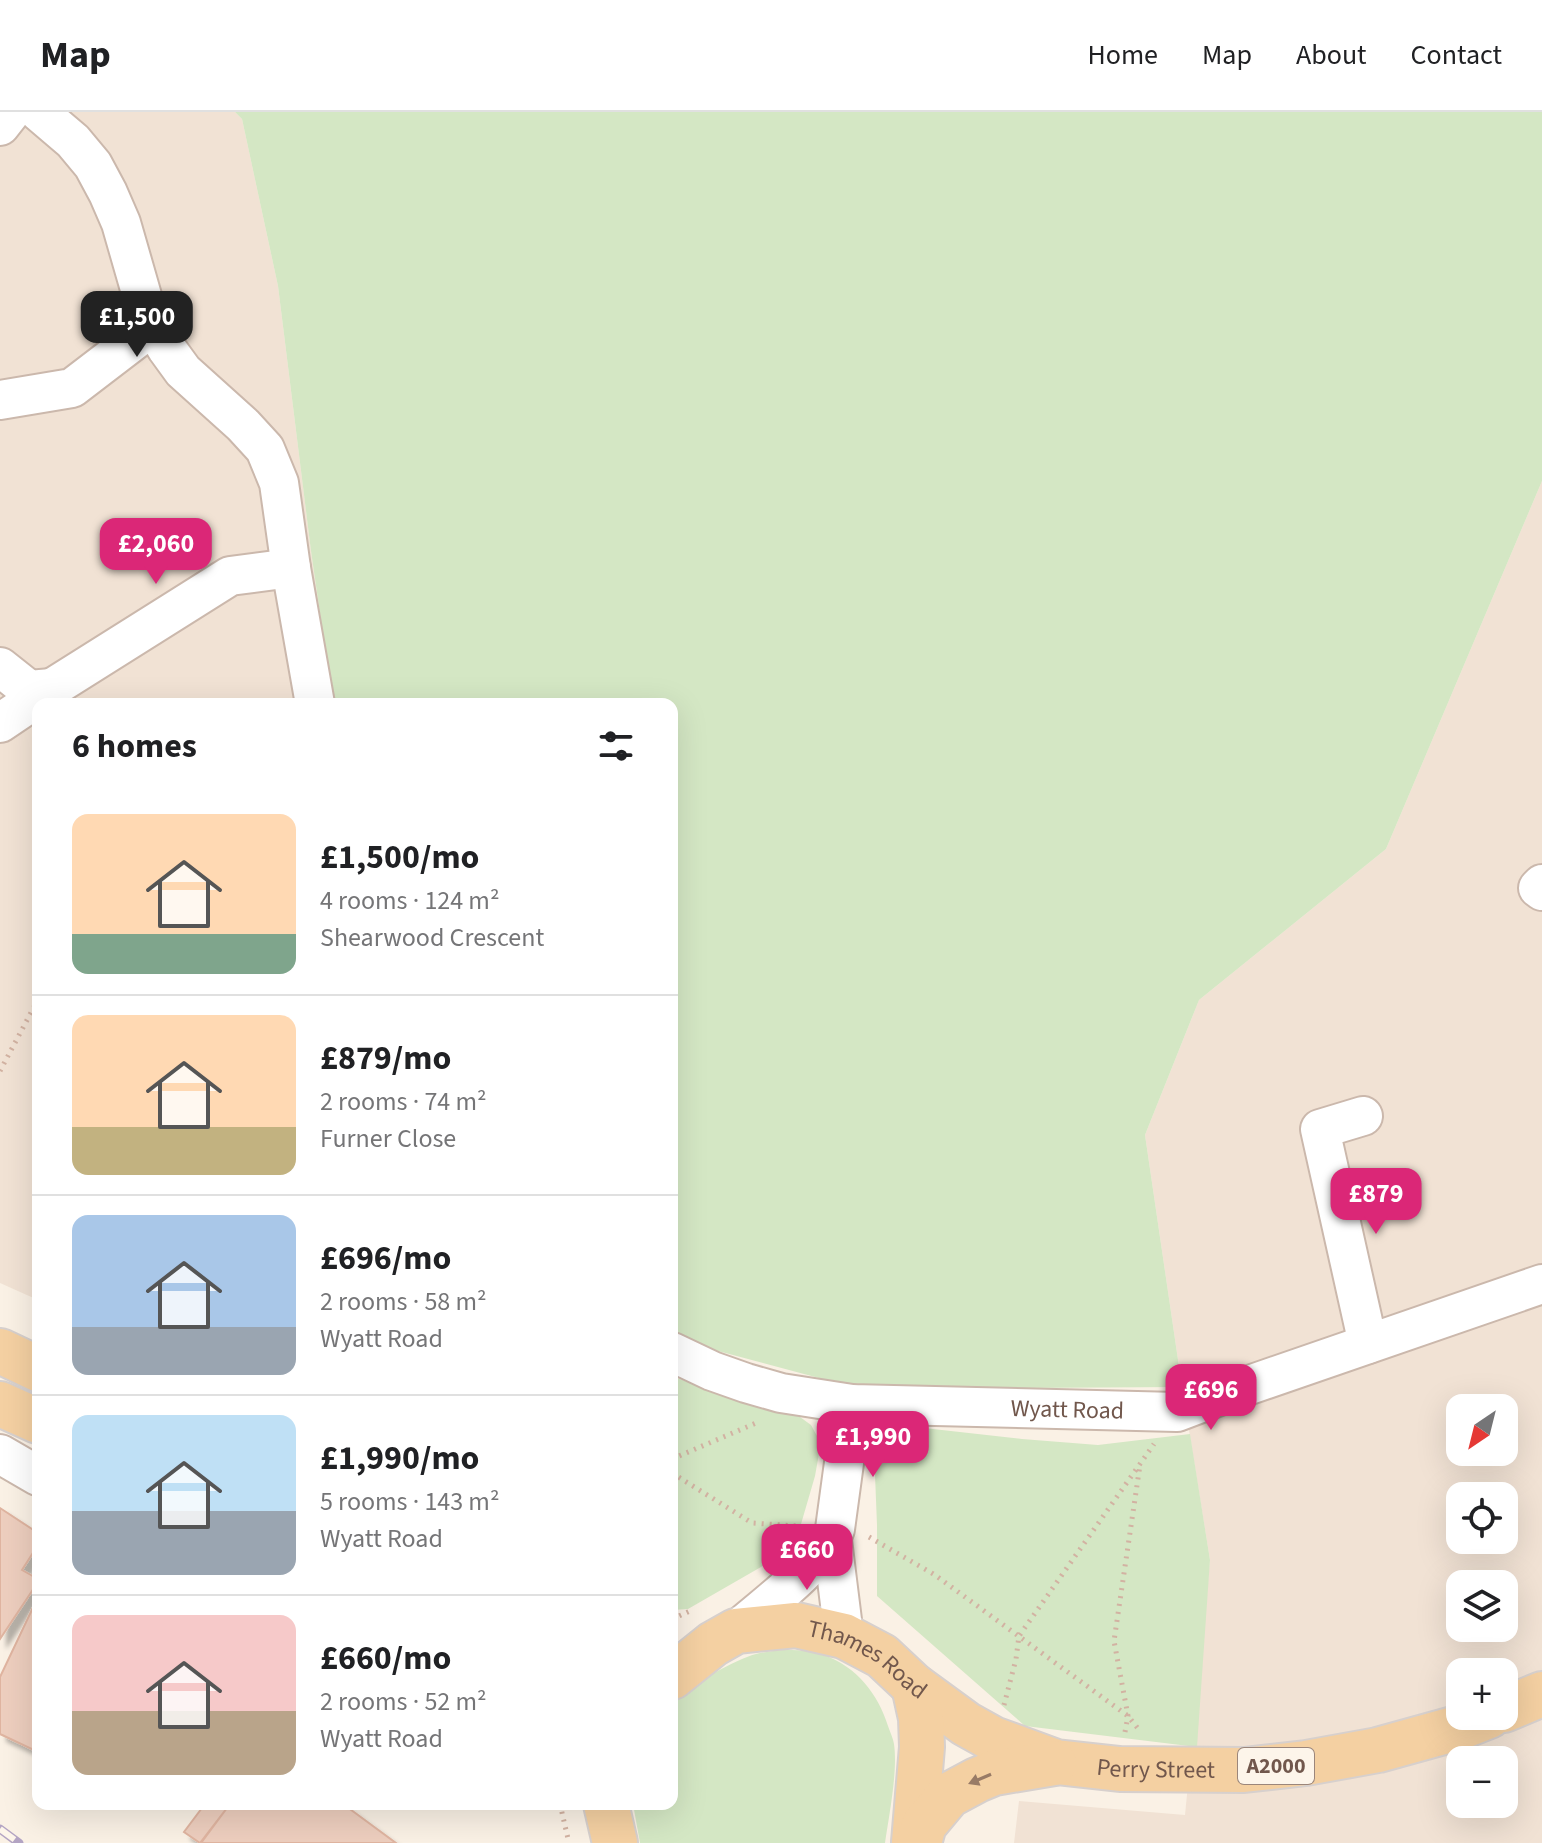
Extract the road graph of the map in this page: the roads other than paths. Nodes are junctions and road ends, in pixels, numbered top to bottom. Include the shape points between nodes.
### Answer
1 (11, 112) edge
2 (39, 112) edge
3 (0, 126) edge
4 (153, 326) junction
5 (0, 400) edge
6 (291, 568) junction
7 (0, 667) edge
8 (52, 688) junction
9 (37, 698) edge
10 (314, 698) edge
11 (32, 701) edge
12 (0, 723) edge
13 (1542, 884) edge
14 (1542, 891) edge
15 (1363, 1116) dead end
16 (1542, 1284) edge
17 (1368, 1344) junction
18 (0, 1351) edge
19 (678, 1355) edge
20 (32, 1366) edge
21 (0, 1404) edge
22 (852, 1404) junction
23 (32, 1418) edge
24 (0, 1454) edge
25 (32, 1473) edge
26 (833, 1533) junction
27 (844, 1636) junction
28 (707, 1643) edge
29 (678, 1671) edge
30 (914, 1686) junction
31 (1542, 1694) edge
32 (1518, 1704) edge
33 (1450, 1730) edge
34 (1056, 1762) junction
35 (607, 1810) edge
36 (615, 1843) edge
37 (916, 1843) edge

1 - 3 street
2 - 4 street via 73,141 108,193
4 - 5 street via 72,388
4 - 6 street via 183,371 265,449 279,483
6 - 8 street via 230,576
6 - 10 street
7 - 8 street via 29,690
8 - 9 street
11 - 12 street
13 - 14 street
15 - 17 street via 1320,1129
16 - 17 street, Wyatt Road
17 - 22 street, Wyatt Road via 1177,1412
18 - 20 main road
19 - 22 street, Wyatt Road via 781,1393
21 - 23 main road
22 - 26 street
24 - 25 street
26 - 27 street
26 - 28 street via 817,1558
27 - 28 main road, Thames Road via 796,1625
27 - 30 main road, Thames Road via 882,1656
28 - 29 main road
30 - 34 main road, Perry Street / A2000 via 993,1739
30 - 37 main road, Thames Road via 922,1747
31 - 32 main road
33 - 34 main road, Perry Street / A2000 via 1378,1750 1244,1770 1120,1769
34 -> 37 main road, Perry Street / A2000 via 994,1773 949,1795
35 - 36 main road

